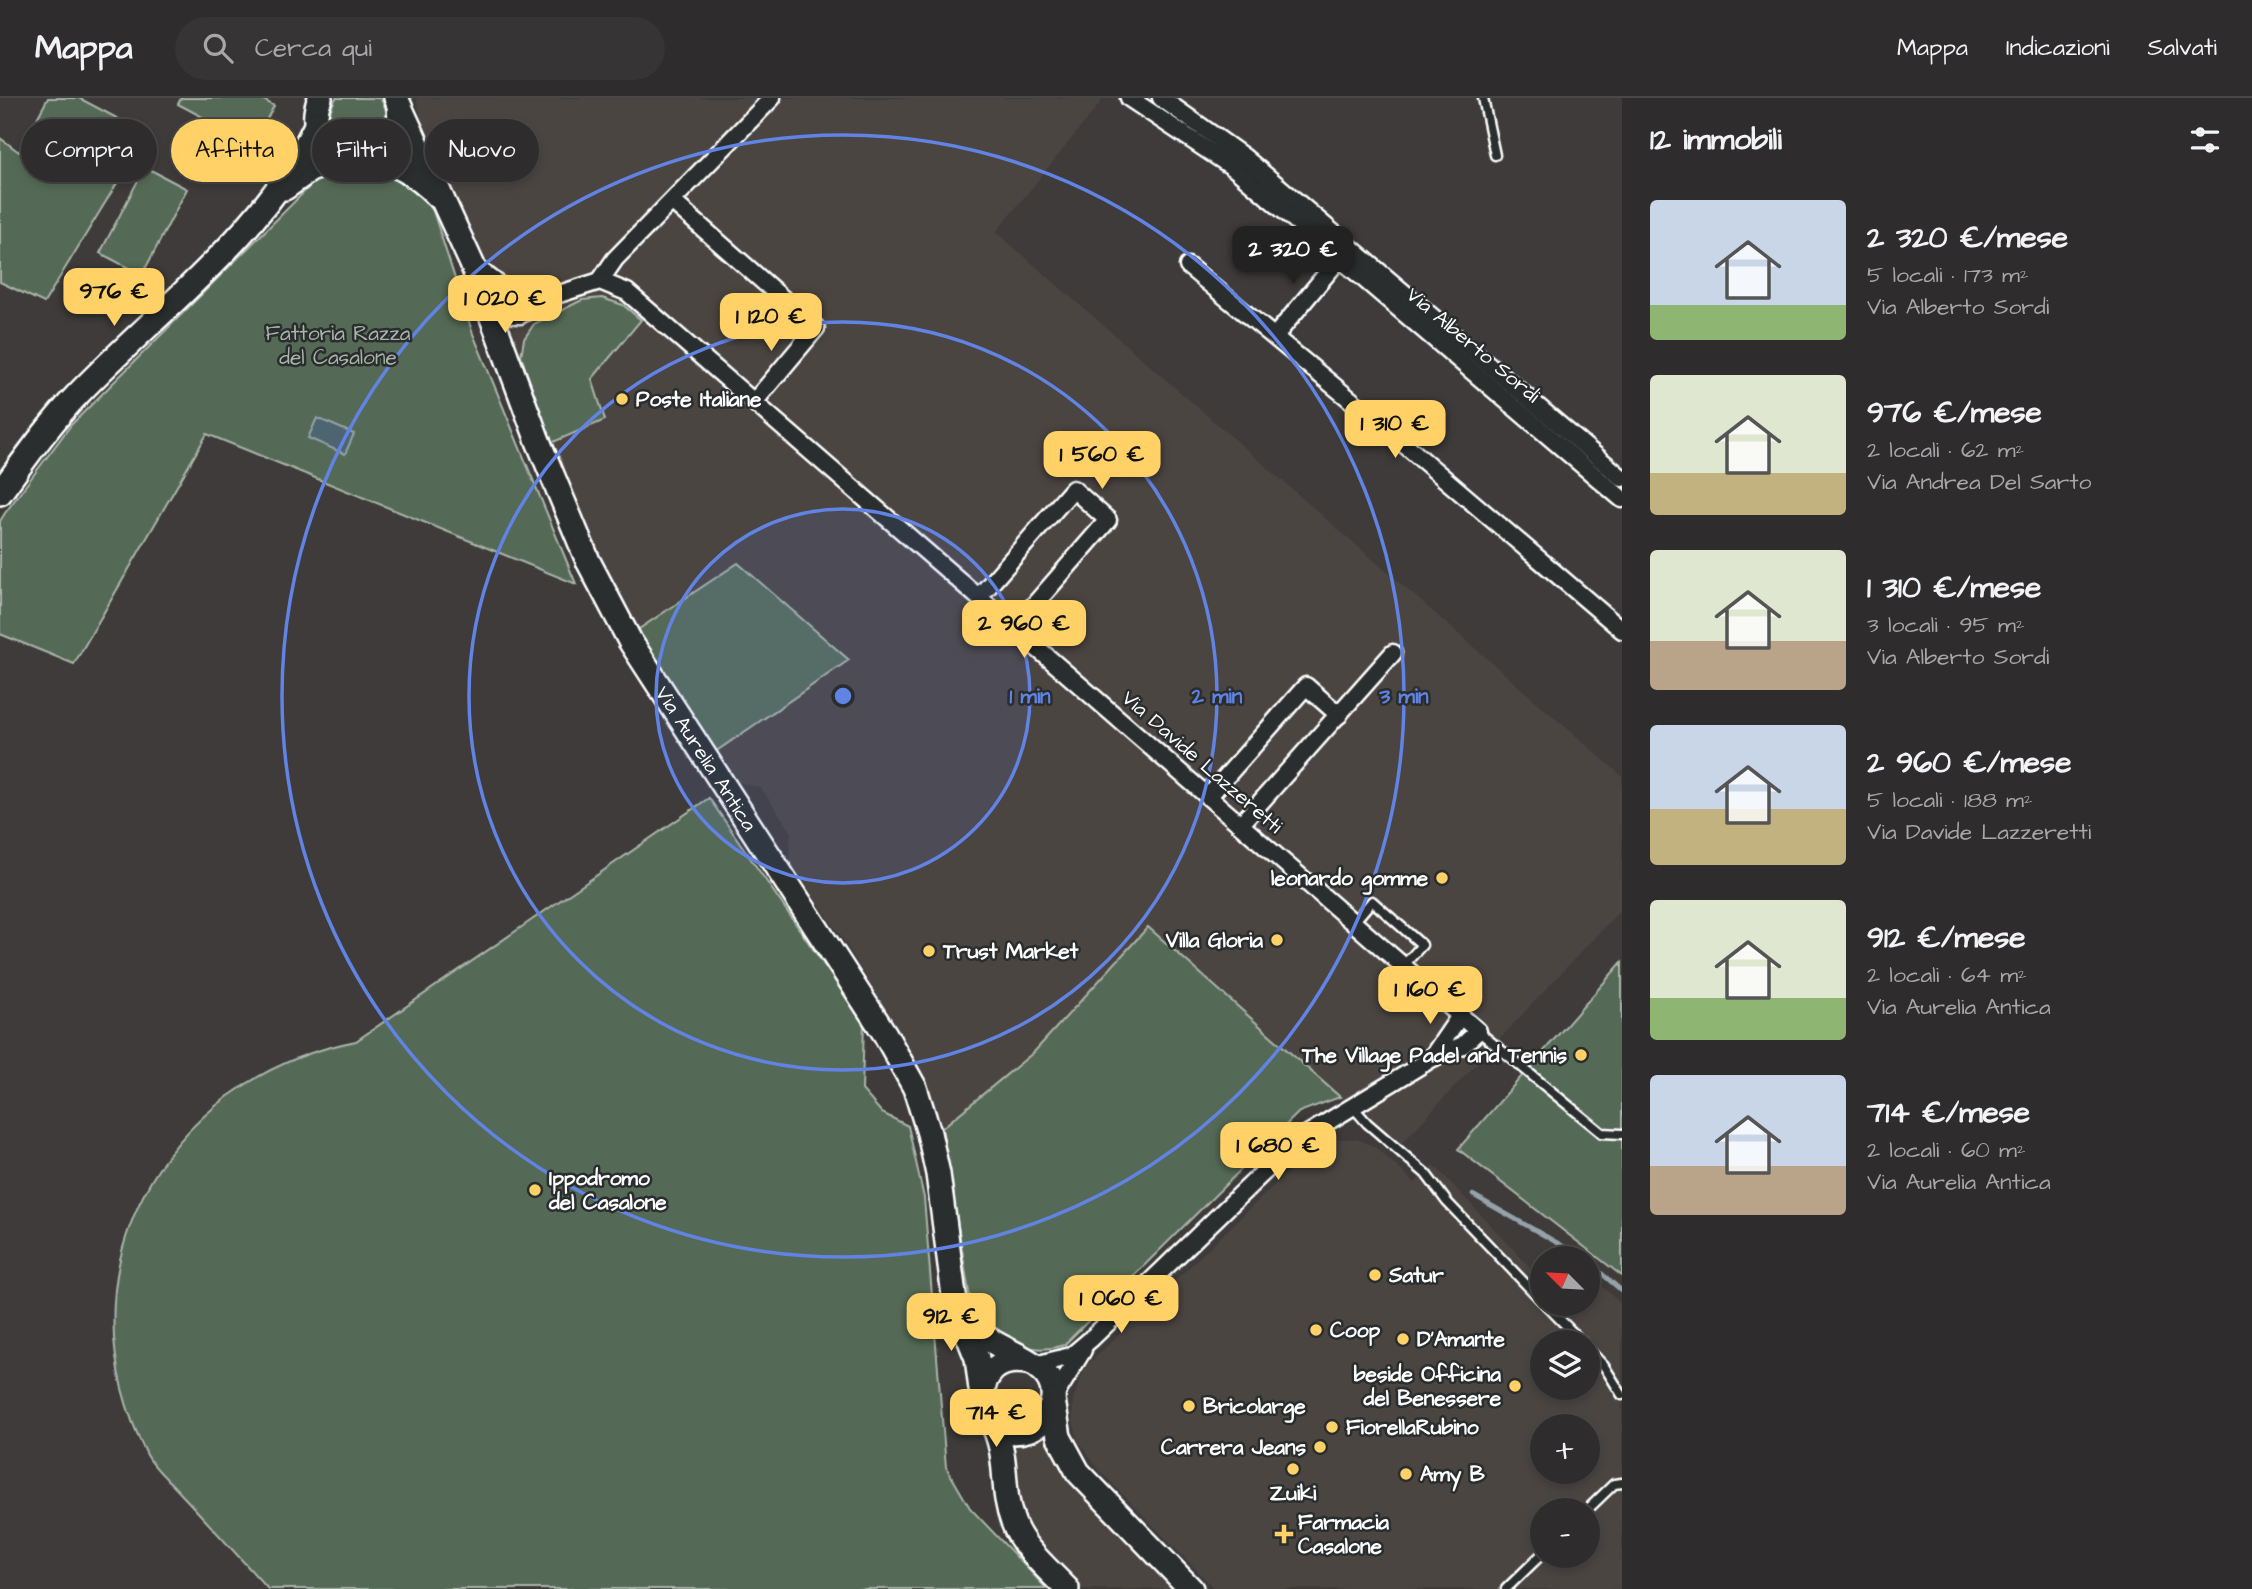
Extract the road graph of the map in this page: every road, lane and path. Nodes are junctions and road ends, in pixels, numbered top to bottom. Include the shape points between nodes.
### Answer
1 (772, 98) edge
2 (1129, 98) edge
3 (1161, 98) edge
4 (1483, 98) edge
5 (398, 102) edge
6 (315, 107) edge
7 (1494, 155) dead end
8 (312, 169) edge
9 (411, 173) edge
10 (271, 198) junction
11 (673, 202) junction
12 (449, 208) junction
13 (1339, 259) junction
14 (472, 264) junction
15 (1188, 266) dead end
16 (600, 281) junction
17 (522, 293) junction
18 (556, 295) junction
19 (490, 314) junction
20 (520, 315) junction
21 (1275, 336) junction
22 (502, 345) junction
23 (754, 402) junction
24 (1622, 478) edge
25 (0, 493) edge
26 (1622, 499) edge
27 (979, 597) junction
28 (1014, 628) junction
29 (1622, 630) edge
30 (1393, 653) dead end
31 (1339, 715) junction
32 (1209, 796) junction
33 (1241, 824) junction
34 (1354, 922) junction
35 (1404, 965) junction
36 (1460, 1016) junction
37 (1478, 1031) junction
38 (1431, 1059) junction
39 (1353, 1107) junction
40 (1622, 1134) edge
41 (1530, 1288) edge
42 (955, 1303) junction
43 (1557, 1316) edge
44 (1570, 1330) edge
45 (1091, 1339) junction
46 (1600, 1362) edge
47 (1033, 1364) junction
48 (1622, 1395) edge
49 (1053, 1400) junction
50 (986, 1407) junction
51 (1622, 1483) edge
52 (1599, 1498) edge
53 (1530, 1566) edge
54 (1067, 1589) edge
55 (1191, 1589) edge
56 (1506, 1589) edge

1 - 11 street
2 - 13 street, Via Alberto Sordi via 1234,168
3 - 24 street, Via Alberto Sordi via 1244,157
4 - 7 lane
5 - 12 street, Via Aurelia Antica
6 - 10 street
8 - 10 street
9 - 12 street, Via Aurelia Antica
10 - 25 street via 77,395
11 - 16 street
11 - 23 street via 816,328
12 - 14 street, Via Aurelia Antica
13 - 21 street
13 - 26 street, Via Alberto Sordi
14 - 17 street via 495,284
14 - 19 street, Via Aurelia Antica
15 - 21 street
16 - 18 street
16 - 23 street, Via Davide Lazzeretti via 627,292
17 - 18 street
17 - 19 street
18 - 20 street
19 - 20 street
19 - 22 street, Via Aurelia Antica
20 - 22 street
21 - 29 street
22 - 42 street, Via Aurelia Antica via 587,561 630,641 885,1034 915,1088 938,1174
23 - 27 street, Via Davide Lazzeretti
27 - 28 street, Via Davide Lazzeretti
27 - 28 street via 1073,489 1108,520
28 - 32 street, Via Davide Lazzeretti
30 - 31 street
31 - 32 street via 1306,686
31 - 33 street
32 - 33 street, Via Davide Lazzeretti
33 - 34 street, Via Davide Lazzeretti
34 - 35 street, Via Davide Lazzeretti
34 - 35 lane via 1373,901 1422,945
35 - 36 street, Via Davide Lazzeretti
36 - 37 street, Via Davide Lazzeretti
36 - 38 street
37 - 38 street via 1463,1045
37 - 40 lane, Via Davide Lazzeretti via 1602,1133
38 - 39 street
39 - 41 lane via 1426,1174
39 - 45 street via 1316,1126 1285,1150
42 - 47 street via 981,1334
42 - 50 street, Via Aurelia Antica via 977,1358
43 - 44 lane
45 - 47 street via 1071,1356
45 - 49 street
46 - 48 lane
47 - 49 street via 1048,1376
47 - 50 street via 1020,1360 997,1366 989,1375
49 - 50 street via 1043,1421 1021,1432 1010,1431
49 - 55 street via 1059,1437 1078,1472
50 - 54 street, Via Aurelia Antica via 1003,1447 1008,1504 1016,1530
51 - 52 lane via 1614,1484
53 - 56 lane

